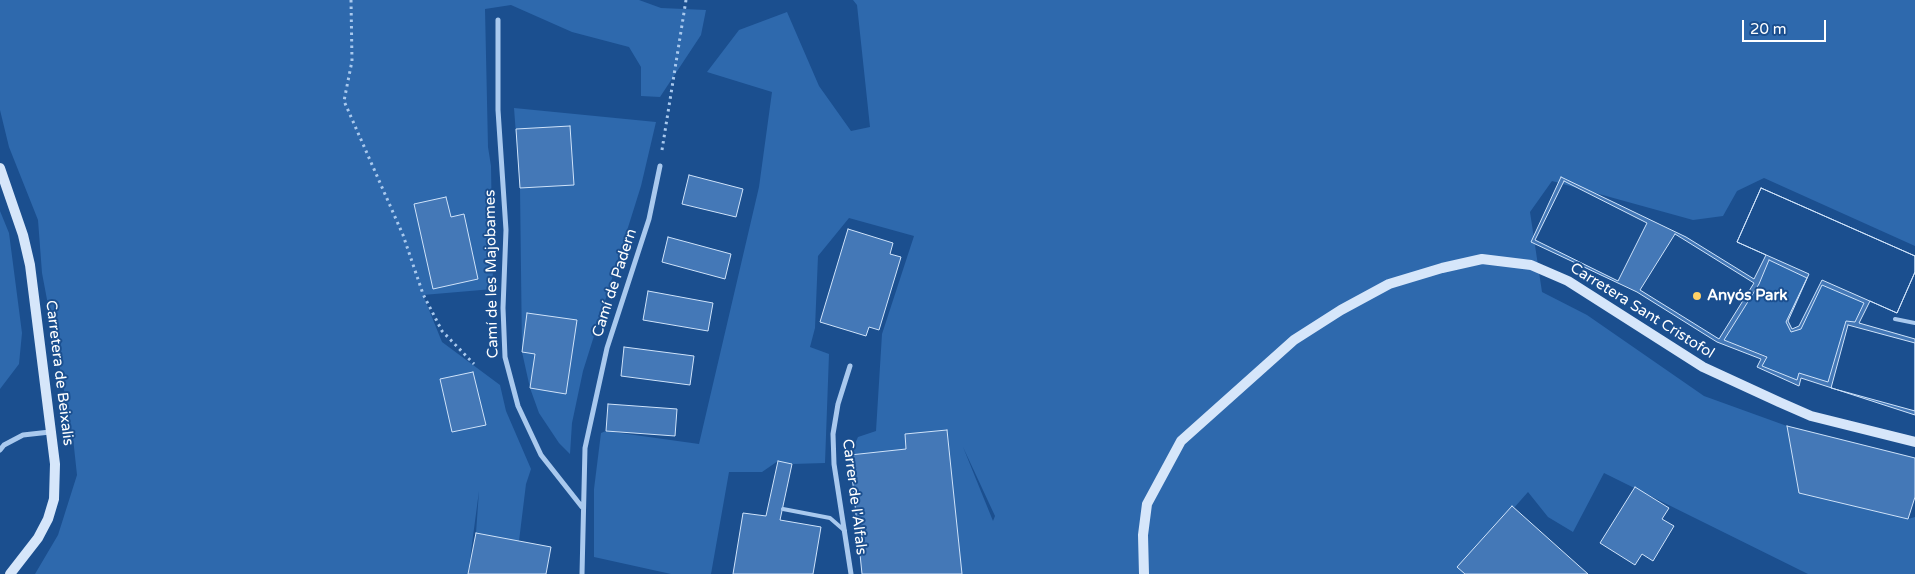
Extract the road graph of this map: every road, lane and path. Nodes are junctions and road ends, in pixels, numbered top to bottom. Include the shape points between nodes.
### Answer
1 (351, 0) edge
2 (686, 0) edge
3 (498, 20) dead end
4 (660, 166) joint
5 (0, 168) edge
6 (1894, 319) dead end
7 (1915, 323) edge
8 (474, 364) dead end
9 (850, 366) dead end
10 (50, 432) junction
11 (1915, 442) edge
12 (0, 450) edge
13 (582, 507) junction
14 (783, 509) dead end
15 (844, 531) junction
16 (10, 574) edge
17 (582, 574) edge
18 (851, 574) edge
19 (1144, 574) edge

1 - 8 path via 352,61 344,100 403,234 423,294 442,331
2 - 4 path
3 - 13 street, Camí de les Majobames via 498,110 506,230 505,357 518,406 541,455
4 - 13 street, Camí de Padern via 649,219 607,348 595,397 585,448
5 - 10 main road, Carretera de Beixalis via 21,227 30,265
6 - 7 lane
9 - 15 street, Carrer de l'Alfals via 833,434
10 - 12 street via 23,435
10 - 16 main road, Carretera de Beixalis via 55,464 54,499 38,538
11 - 19 main road, Carretera Sant Cristofol via 1811,416 1702,368 1568,281 1531,265 1482,259 1389,284 1341,310 1294,340 1181,441 1147,504 1143,535
13 - 17 street, Camí de Padern
14 - 15 lane via 830,518
15 - 18 street, Carrer de l'Alfals

